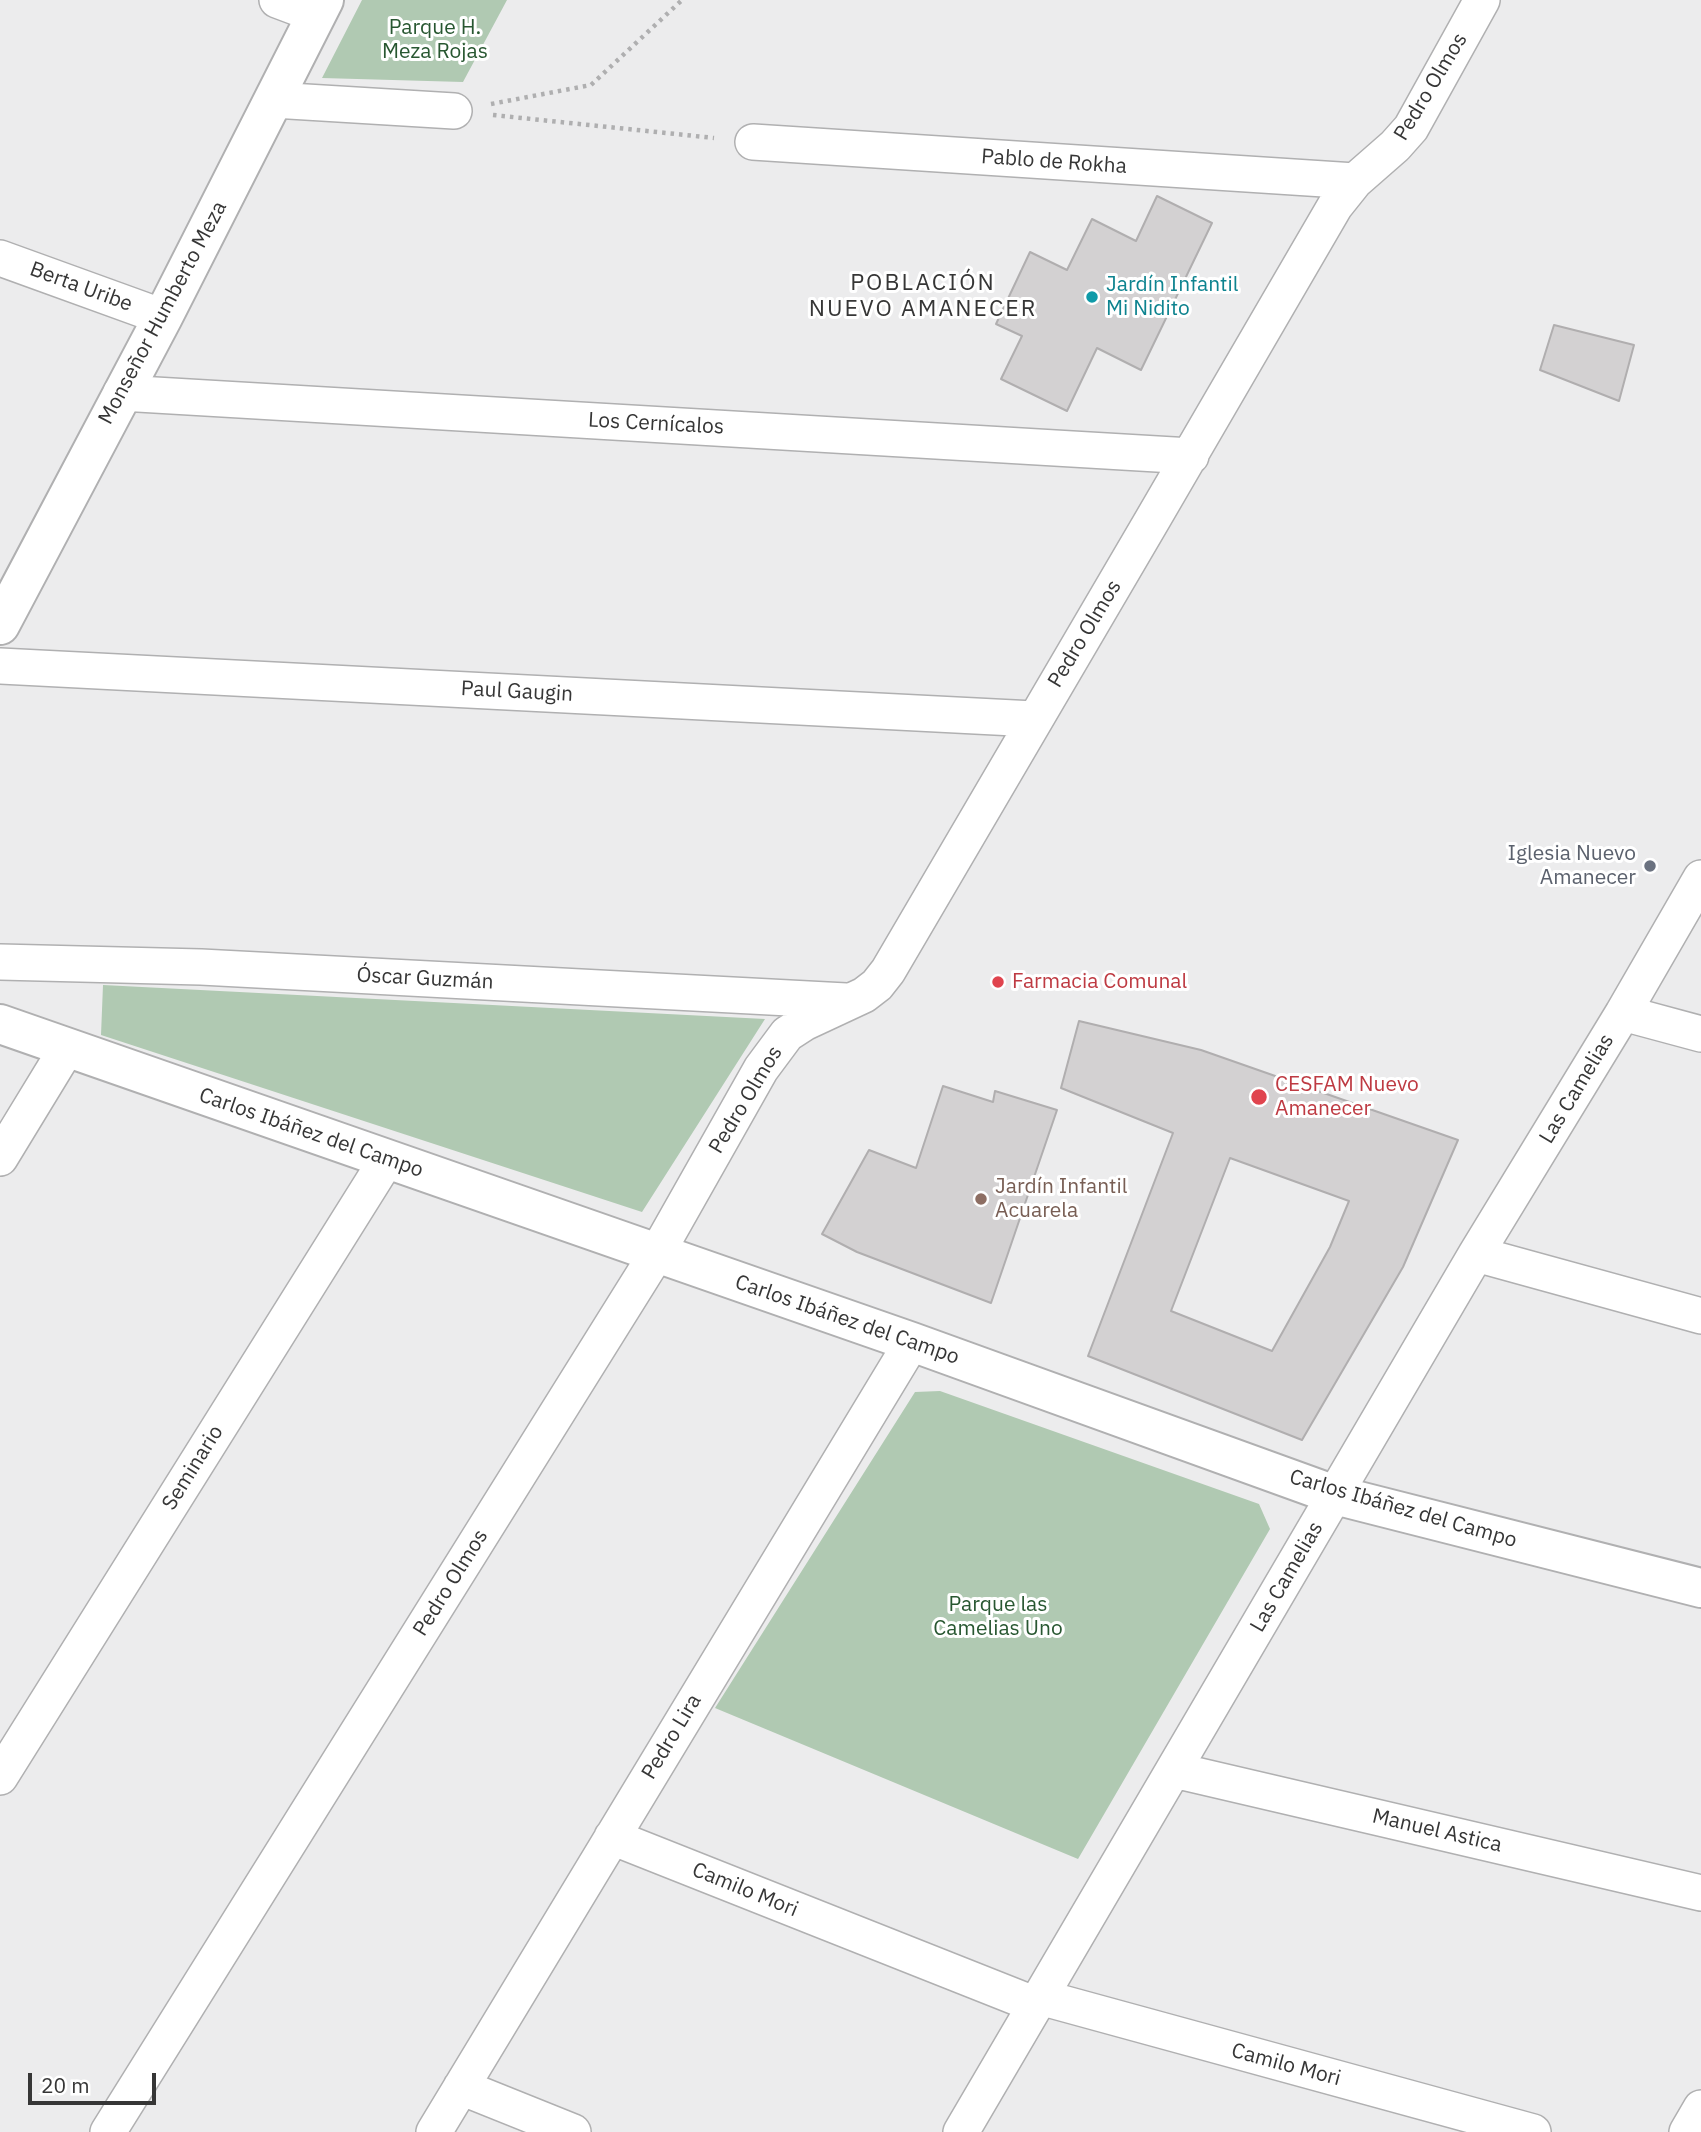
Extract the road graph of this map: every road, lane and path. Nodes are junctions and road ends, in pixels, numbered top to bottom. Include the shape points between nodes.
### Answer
1 (276, 0) edge
2 (682, 0) edge
3 (1482, 0) edge
4 (321, 8) edge
5 (274, 100) junction
6 (454, 111) junction
7 (753, 142) joint
8 (1355, 181) junction
9 (0, 258) edge
10 (163, 317) junction
11 (121, 393) junction
12 (1191, 456) junction
13 (0, 625) edge
14 (0, 666) edge
15 (1034, 719) junction
16 (1701, 878) edge
17 (0, 962) edge
18 (849, 1002) junction
19 (1623, 1013) junction
20 (0, 1024) edge
21 (1701, 1034) edge
22 (67, 1048) junction
23 (0, 1158) edge
24 (387, 1159) junction
25 (657, 1253) junction
26 (1476, 1255) junction
27 (1701, 1316) edge
28 (912, 1342) junction
29 (1335, 1495) junction
30 (1701, 1588) edge
31 (1174, 1770) junction
32 (0, 1777) edge
33 (612, 1837) junction
34 (1701, 1893) edge
35 (1038, 2001) junction
36 (461, 2087) junction
37 (1701, 2108) edge
38 (108, 2132) edge
39 (433, 2132) edge
40 (573, 2132) edge
41 (961, 2132) edge
42 (1533, 2132) edge
43 (1687, 2132) edge

1 - 4 street
2 - 6 path via 591,85
3 - 8 street, Pedro Olmos via 1411,128
4 - 5 street, Monseñor Humberto Meza
5 - 6 street
5 - 10 street, Monseñor Humberto Meza
6 - 7 path
7 - 8 street, Pablo de Rokha
8 - 12 street, Pedro Olmos via 1335,206
9 - 10 street, Berta Uribe
10 - 11 street, Monseñor Humberto Meza
11 - 12 street, Los Cernícalos
11 - 13 street, Monseñor Humberto Meza
12 - 15 street, Pedro Olmos
14 - 15 street, Paul Gaugin
15 - 18 street, Pedro Olmos via 888,971 877,985
16 - 19 street, Las Camelias
17 - 18 street, Óscar Guzmán via 201,967
18 - 25 street, Pedro Olmos via 804,1023 774,1051
19 - 21 street
19 - 26 street, Las Camelias
20 - 22 street, Carlos Ibáñez del Campo
22 - 23 street
22 - 24 street, Carlos Ibáñez del Campo
24 - 25 street, Carlos Ibáñez del Campo
24 - 32 street, Seminario
25 - 28 street, Carlos Ibáñez del Campo
25 - 38 street, Pedro Olmos
26 - 27 street
26 - 29 street, Las Camelias
28 - 29 street, Carlos Ibáñez del Campo
28 - 33 street, Pedro Lira
29 - 30 street, Carlos Ibáñez del Campo
29 - 31 street, Las Camelias
31 - 34 street, Manuel Astica
31 - 35 street, Las Camelias
33 - 35 street, Camilo Mori
33 - 36 street, Pedro Lira
35 - 41 street, Las Camelias
35 - 42 street, Camilo Mori
36 - 39 street, Pedro Lira
36 - 40 street
37 - 43 street

